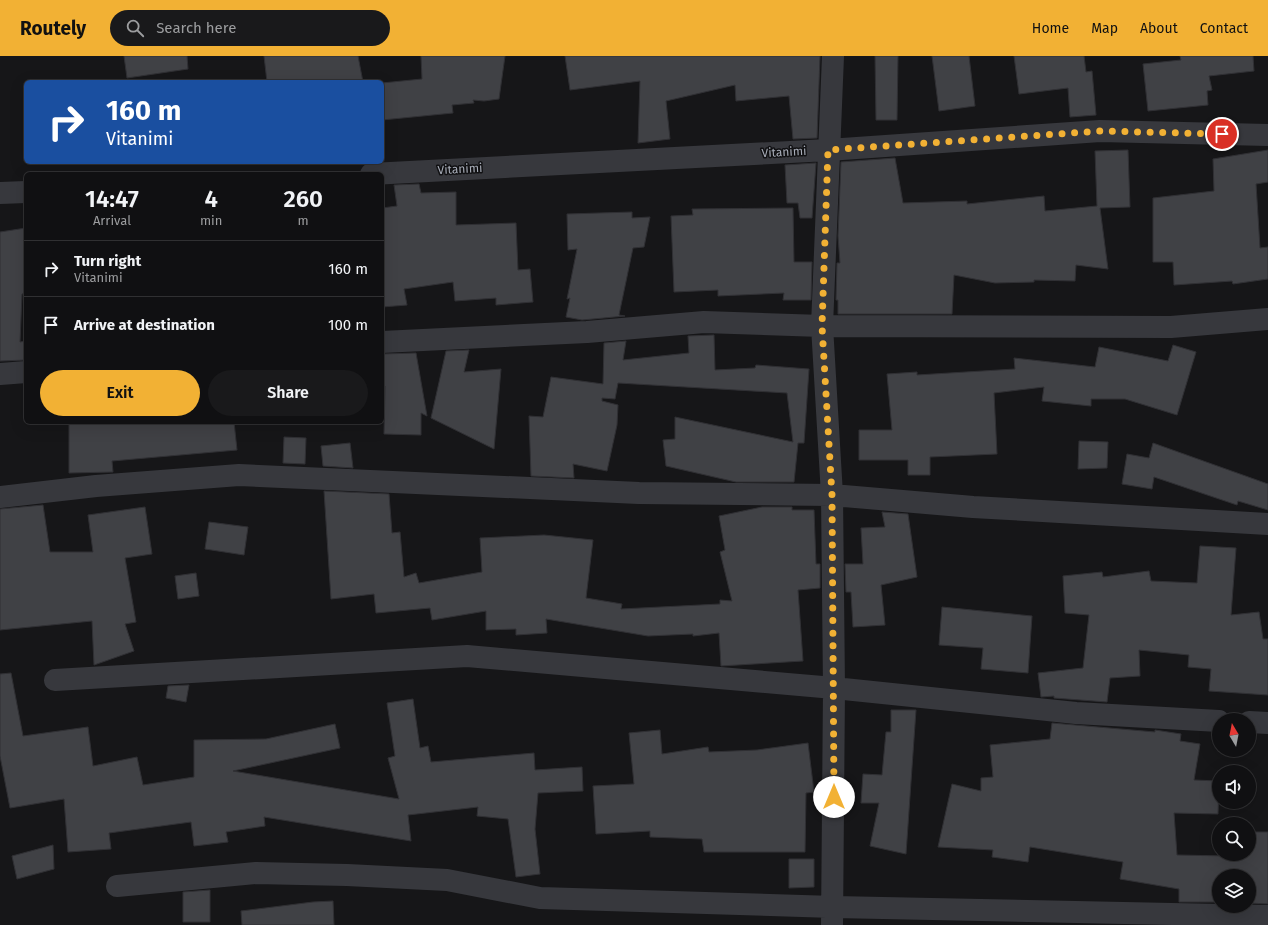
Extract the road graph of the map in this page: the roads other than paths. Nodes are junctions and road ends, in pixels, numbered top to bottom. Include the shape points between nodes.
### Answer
1 (833, 56) edge
2 (1268, 135) edge
3 (828, 150) junction
4 (384, 173) edge
5 (24, 192) edge
6 (0, 193) edge
7 (1268, 319) edge
8 (822, 326) junction
9 (384, 342) edge
10 (24, 372) edge
11 (0, 374) edge
12 (832, 495) junction
13 (0, 497) edge
14 (1268, 524) edge
15 (55, 680) dead end
16 (834, 688) junction
17 (1212, 721) edge
18 (1256, 722) edge
19 (1268, 723) edge
20 (117, 886) dead end
21 (833, 916) edge
22 (1268, 916) edge

1 - 3 street
2 - 3 street, Vitanimi via 1100,131
3 - 4 street, Vitanimi
3 - 8 street
5 - 6 street
7 - 8 street via 1171,327
8 - 9 street via 704,322 587,332
8 - 12 street
10 - 11 street
12 - 13 street via 639,493 239,475 96,486
12 - 14 street
12 - 16 street
15 - 16 street via 467,656
16 - 17 street via 1076,713
16 - 21 street
18 - 19 street
20 - 21 street via 256,873 347,875 447,880 540,898
21 - 22 street

